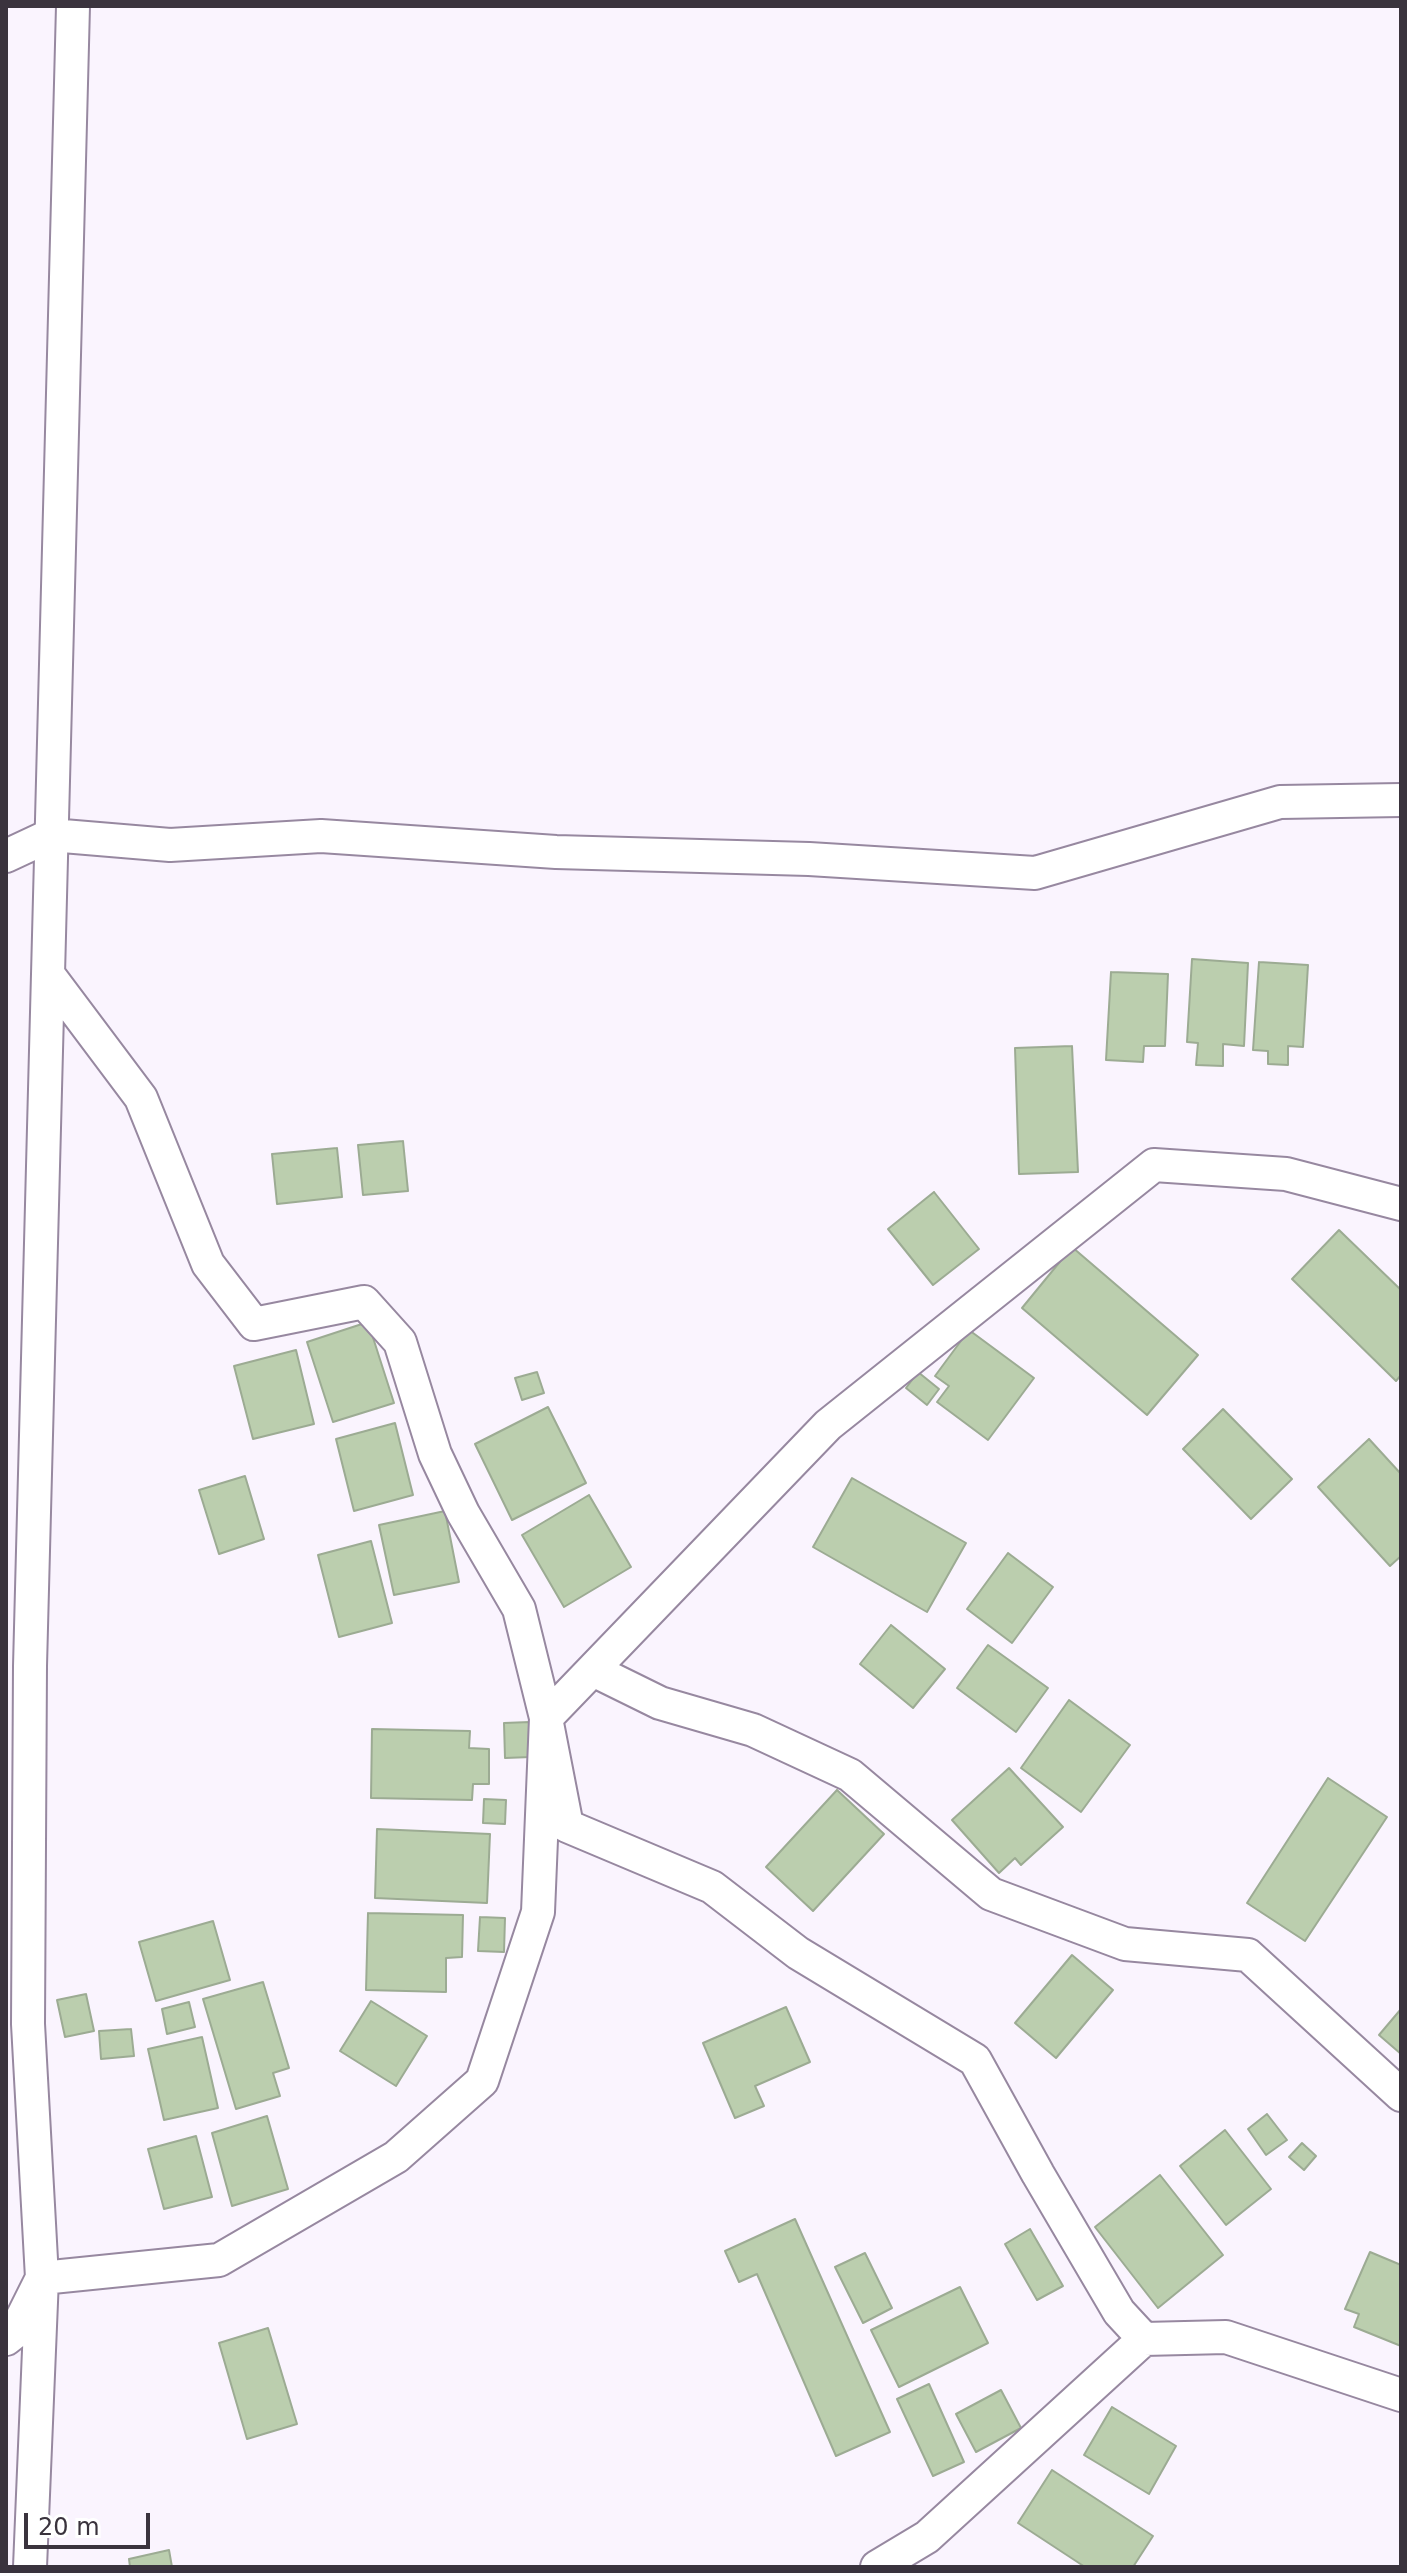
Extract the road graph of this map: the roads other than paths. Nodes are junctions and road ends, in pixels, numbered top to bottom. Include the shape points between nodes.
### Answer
1 (73, 6) edge
2 (1401, 800) edge
3 (51, 835) junction
4 (6, 856) edge
5 (48, 974) junction
6 (1401, 1204) edge
7 (593, 1670) junction
8 (546, 1718) junction
9 (1401, 2095) edge
10 (42, 2278) junction
11 (6, 2339) edge
12 (1144, 2339) junction
13 (1401, 2395) edge
14 (30, 2567) edge
15 (877, 2567) edge

1 - 3 street
2 - 3 street via 1280,802 1035,873 321,836 170,845
3 - 4 street
3 - 5 street
5 - 8 street via 141,1098 208,1264 254,1324 364,1302 400,1342 435,1454 519,1609
5 - 10 street via 30,1666 28,2009
6 - 7 street via 1286,1174 1154,1165 828,1425
7 - 8 street
7 - 9 street via 660,1703 753,1730 850,1775 991,1894 1125,1944 1248,1955
8 - 10 street via 538,1912 482,2081 396,2157 219,2260
8 - 12 street via 567,1826 712,1887 798,1953 975,2060 1119,2312
10 - 11 street via 15,2332
10 - 14 street
12 - 13 street via 1226,2337
12 - 15 street via 927,2537

